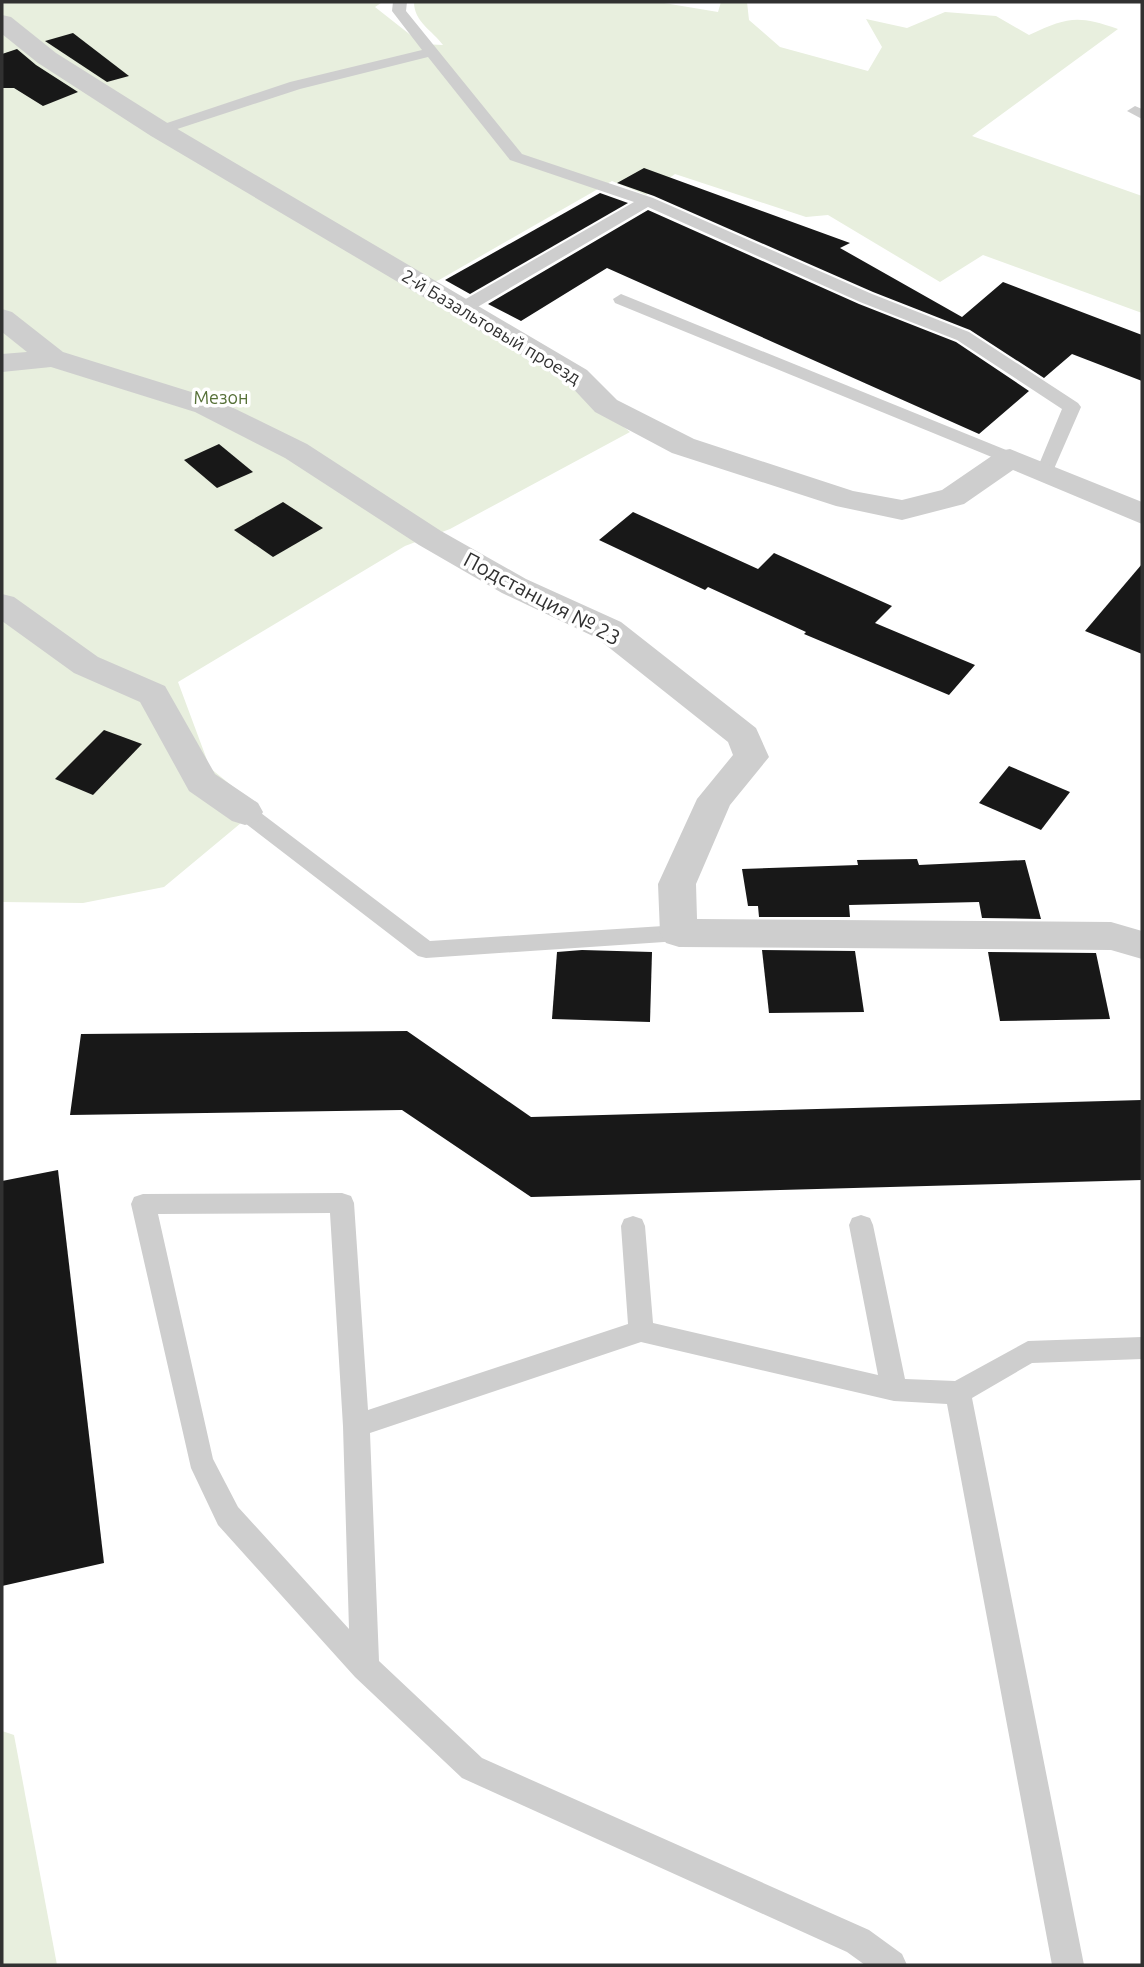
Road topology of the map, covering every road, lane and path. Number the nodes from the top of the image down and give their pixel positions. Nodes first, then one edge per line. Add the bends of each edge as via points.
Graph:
1 (400, 2) edge
2 (2, 22) edge
3 (433, 52) junction
4 (160, 130) junction
5 (647, 201) junction
6 (621, 299) dead end
7 (463, 308) junction
8 (2, 318) edge
9 (52, 358) junction
10 (2, 363) edge
11 (1010, 458) junction
12 (1044, 474) junction
13 (1142, 514) edge
14 (2, 605) edge
15 (245, 812) joint
16 (679, 933) junction
17 (1142, 945) edge
18 (634, 1226) dead end
19 (861, 1226) dead end
20 (641, 1331) junction
21 (1142, 1348) edge
22 (894, 1390) junction
23 (958, 1393) junction
24 (356, 1426) junction
25 (365, 1667) junction
26 (891, 1965) edge
27 (1068, 1965) edge

1 - 3 lane via 399,11
2 - 4 street, 2-й Базальтовый проезд via 47,58
3 - 4 lane via 378,62
3 - 5 lane via 516,157
4 - 7 street, 2-й Базальтовый проезд
5 - 7 lane
5 - 12 lane via 963,336 1072,407
6 - 11 lane
7 - 11 street, 2-й Базальтовый проезд via 577,376 606,406 683,446 847,499 902,510 940,501
8 - 9 street
9 - 10 street
9 - 16 street, Подстанция № 23 via 206,406 296,451 430,538 514,586 609,630 744,736 751,757 715,799 677,884
11 - 12 street
12 - 13 street
14 - 15 street via 86,665 153,694 202,782
15 - 16 lane via 426,950
16 - 17 street via 1111,936
18 - 20 lane
19 - 22 lane
20 - 22 lane
20 - 24 lane
21 - 23 lane via 1028,1352
22 - 23 lane
23 - 27 lane
24 - 25 lane
24 - 25 lane via 342,1203 142,1204 201,1460 228,1516
25 - 26 lane via 472,1768 858,1941

